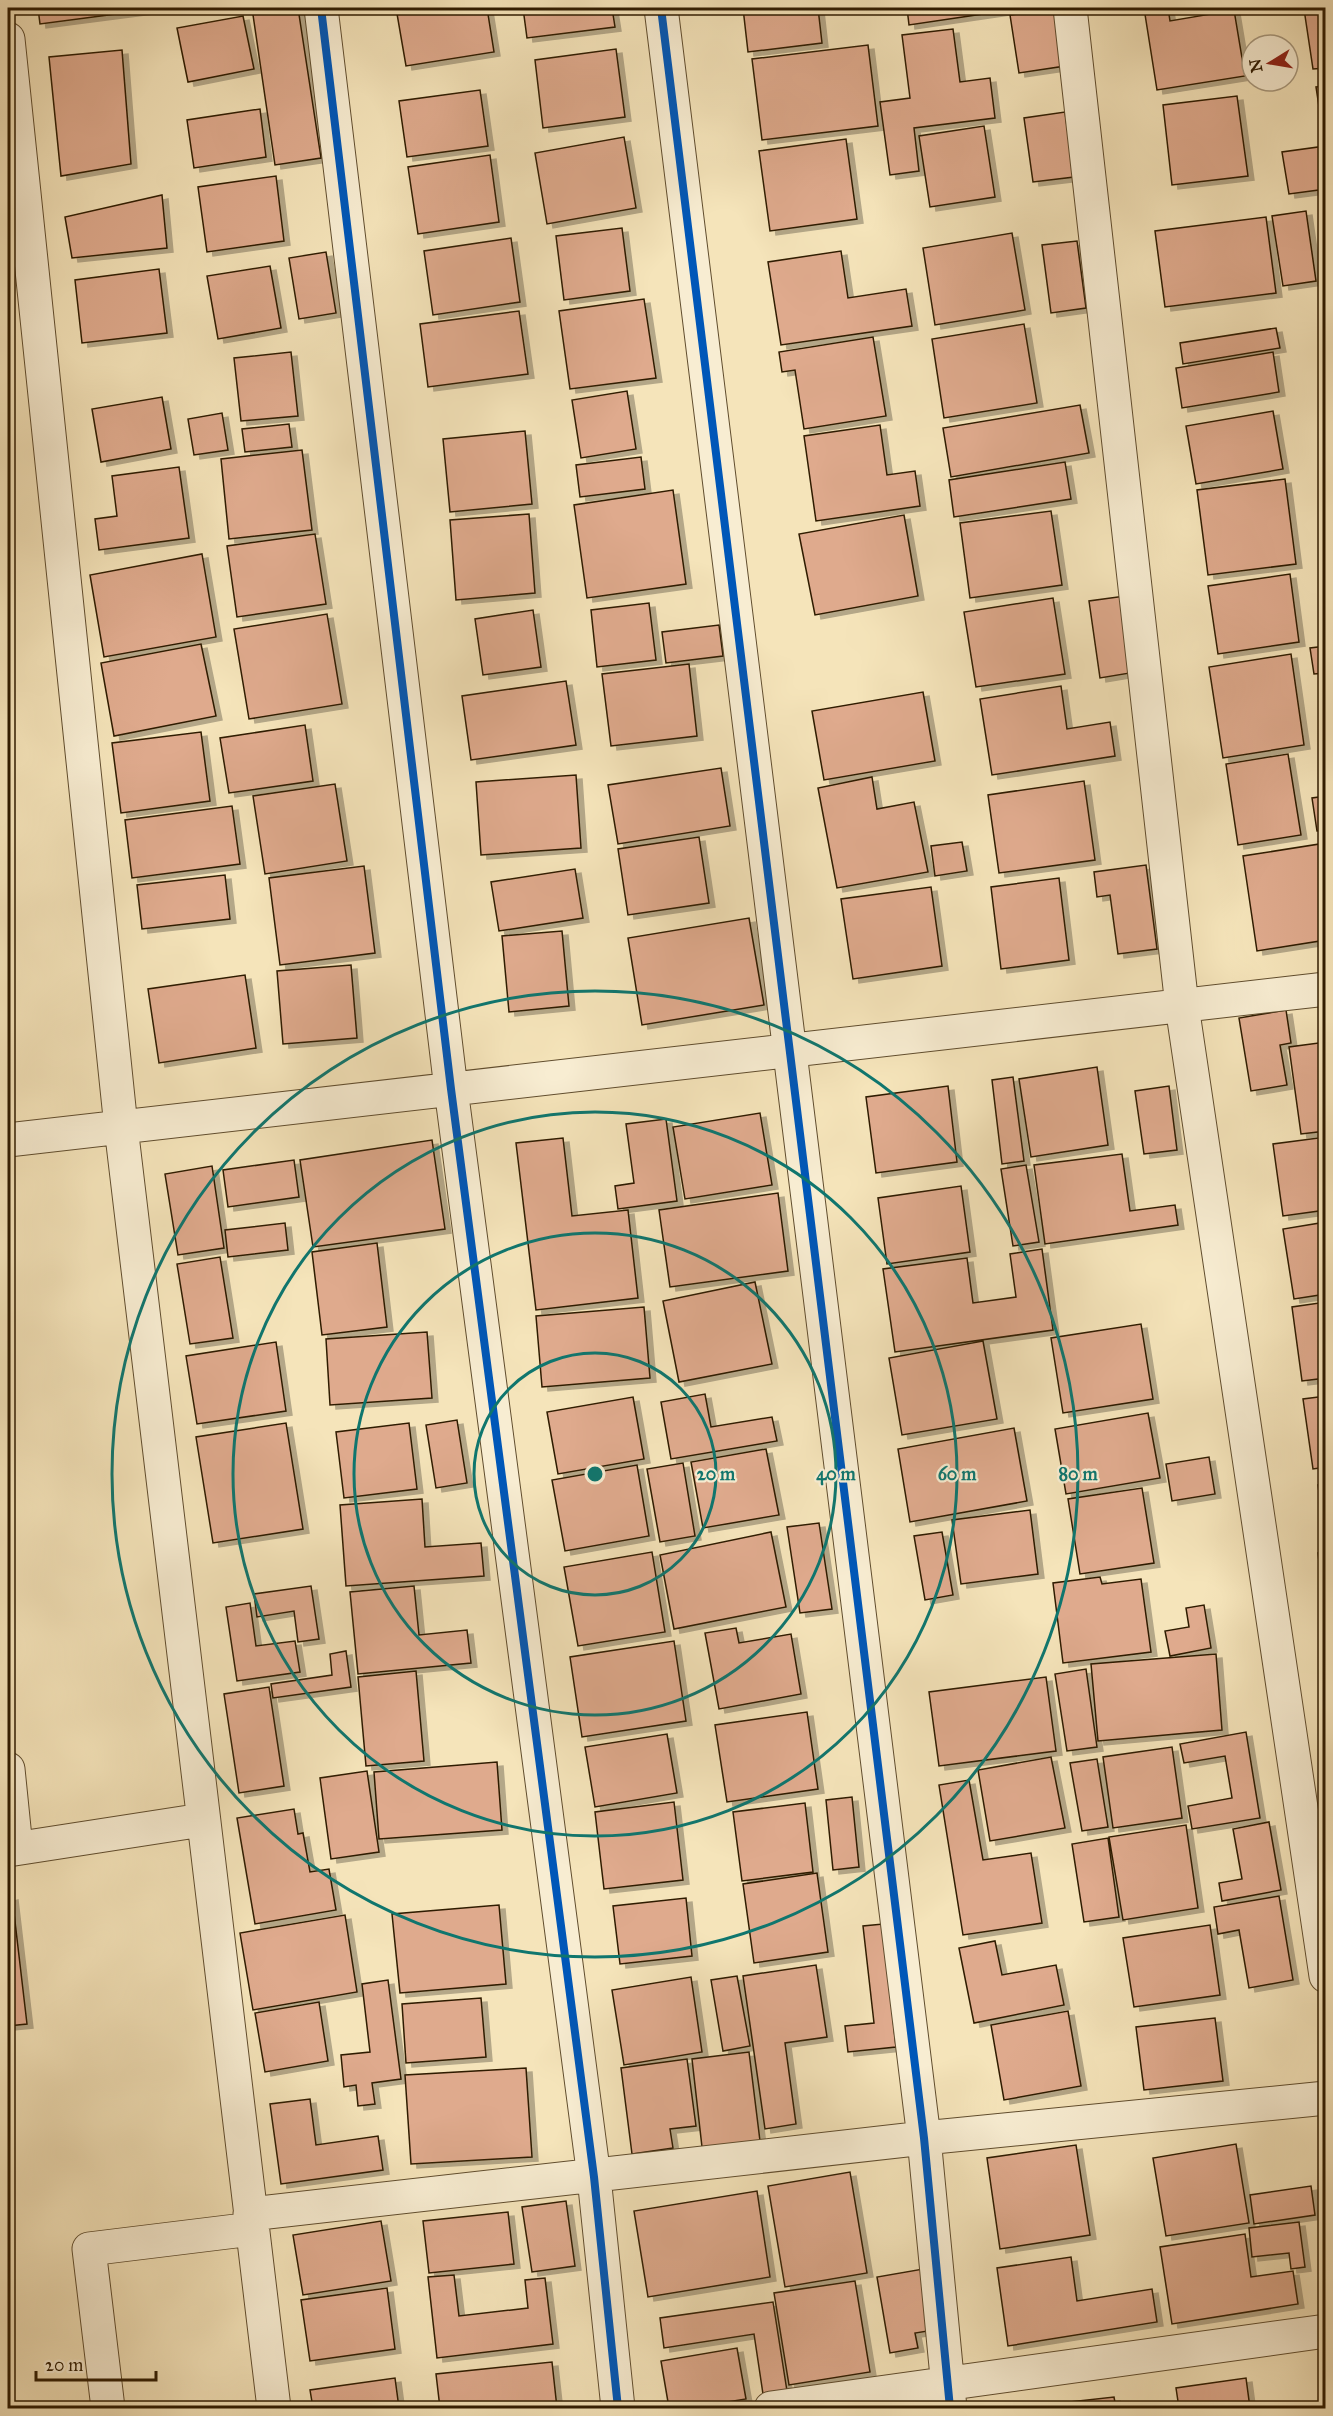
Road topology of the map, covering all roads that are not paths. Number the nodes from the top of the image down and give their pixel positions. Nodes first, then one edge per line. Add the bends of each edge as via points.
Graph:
1 (321, 8) edge
2 (661, 8) edge
3 (1070, 8) edge
4 (8, 39) edge
5 (1326, 989) edge
6 (1182, 1006) junction
7 (791, 1050) junction
8 (451, 1089) junction
9 (121, 1127) junction
10 (8, 1140) edge
11 (8, 1769) edge
12 (202, 1820) junction
13 (12, 1849) edge
14 (1326, 1976) edge
15 (1326, 2098) edge
16 (924, 2138) junction
17 (594, 2177) junction
18 (251, 2221) junction
19 (1326, 2331) edge
20 (948, 2396) edge
21 (108, 2409) edge
22 (274, 2409) edge
23 (618, 2409) edge
24 (771, 2409) edge

1 - 8 street
2 - 7 street
3 - 6 street
4 - 9 street
5 - 6 street
6 - 7 street
6 - 14 street
7 - 8 street
7 - 16 street
8 - 9 street
8 - 17 street
9 - 10 street
9 - 12 street
11 - 13 street
12 - 13 street
12 - 18 street
15 - 16 street
16 - 17 street
16 - 20 street
17 - 18 street
17 - 23 street
18 - 21 street via 89,2249
18 - 22 street
19 - 20 street
20 - 24 street

